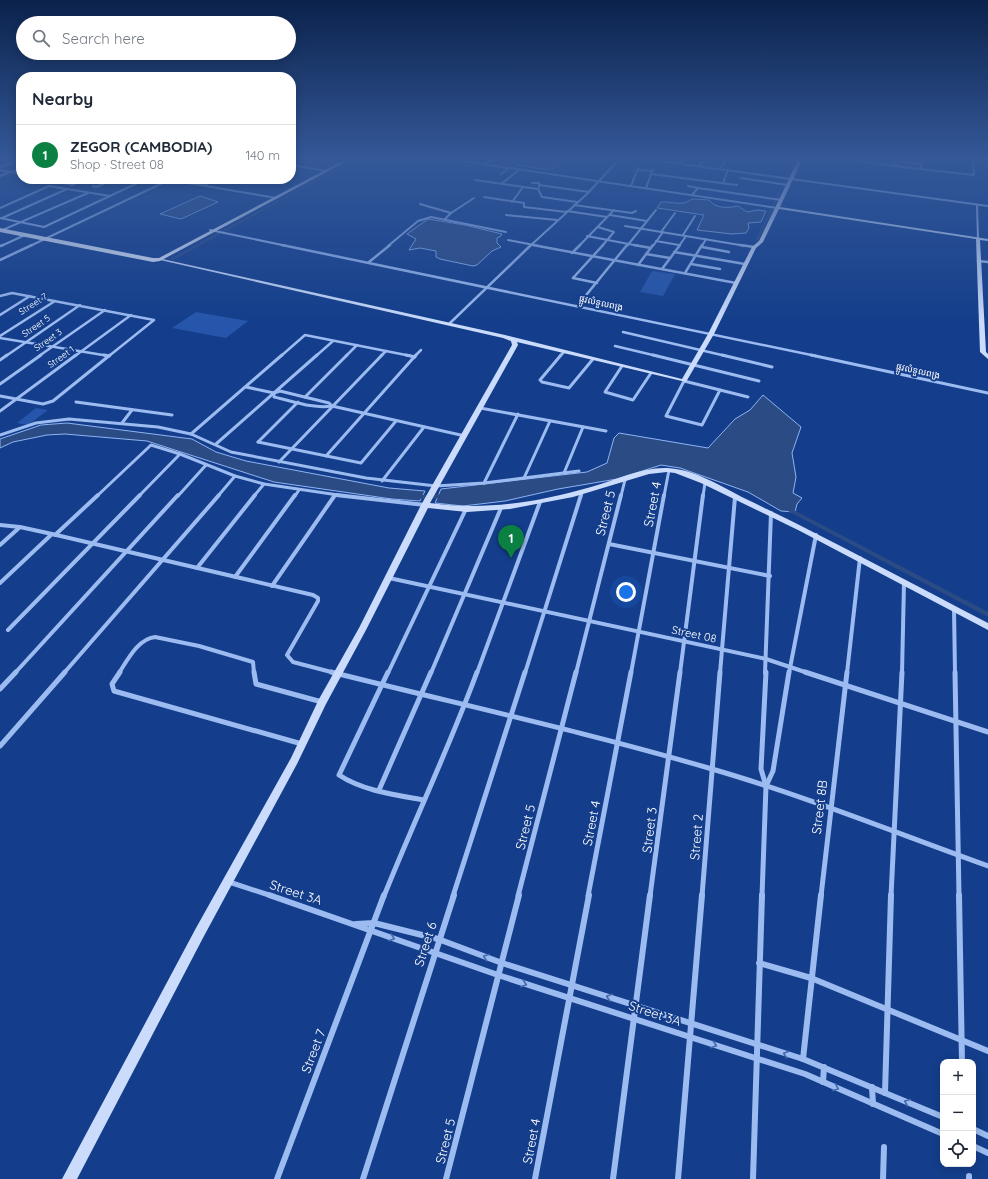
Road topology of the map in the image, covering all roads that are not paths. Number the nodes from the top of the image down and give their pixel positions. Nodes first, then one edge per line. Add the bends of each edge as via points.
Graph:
1 (12, 213) edge
2 (42, 213) edge
3 (74, 213) edge
4 (100, 213) edge
5 (247, 213) edge
6 (451, 213) edge
7 (564, 213) edge
8 (580, 213) edge
9 (654, 213) edge
10 (674, 213) edge
11 (774, 213) edge
12 (809, 213) edge
13 (977, 213) edge
14 (610, 214) joint
15 (506, 215) dead end
16 (695, 216) dead end
17 (607, 217) junction
18 (1, 218) edge
19 (444, 219) junction
20 (557, 220) junction
21 (647, 221) junction
22 (22, 222) junction
23 (624, 226) dead end
24 (598, 227) junction
25 (641, 228) junction
26 (2, 230) edge
27 (215, 231) junction
28 (506, 232) dead end
29 (662, 232) junction
30 (25, 235) junction
31 (587, 236) junction
32 (684, 236) junction
33 (48, 238) junction
34 (706, 239) junction
35 (978, 239) junction
36 (508, 240) dead end
37 (607, 240) junction
38 (988, 240) edge
39 (656, 241) junction
40 (629, 244) junction
41 (531, 245) junction
42 (679, 245) junction
43 (0, 246) edge
44 (180, 246) junction
45 (702, 247) junction
46 (754, 247) junction
47 (651, 248) junction
48 (674, 252) junction
49 (729, 252) dead end
50 (138, 253) junction
51 (572, 253) junction
52 (646, 254) junction
53 (592, 256) junction
54 (696, 256) junction
55 (670, 258) junction
56 (160, 259) junction
57 (615, 260) junction
58 (0, 261) edge
59 (978, 261) junction
60 (369, 262) junction
61 (988, 262) edge
62 (691, 264) junction
63 (745, 264) junction
64 (638, 265) junction
65 (662, 269) junction
66 (720, 269) dead end
67 (685, 273) junction
68 (597, 283) junction
69 (736, 283) junction
70 (487, 287) junction
71 (0, 296) edge
72 (30, 296) junction
73 (55, 301) junction
74 (80, 305) junction
75 (578, 305) junction
76 (105, 310) junction
77 (0, 315) edge
78 (131, 315) junction
79 (449, 324) junction
80 (623, 332) dead end
81 (711, 334) junction
82 (0, 337) edge
83 (514, 340) junction
84 (333, 341) junction
85 (26, 342) junction
86 (357, 346) junction
87 (615, 346) dead end
88 (52, 347) junction
89 (421, 350) dead end
90 (81, 351) junction
91 (386, 351) junction
92 (702, 351) junction
93 (564, 352) junction
94 (110, 356) junction
95 (414, 357) junction
96 (988, 357) edge
97 (593, 359) junction
98 (0, 360) edge
99 (693, 365) junction
100 (622, 366) junction
101 (772, 367) dead end
102 (651, 373) junction
103 (684, 381) junction
104 (759, 381) dead end
105 (0, 384) edge
106 (246, 387) junction
107 (720, 390) junction
108 (274, 393) junction
109 (988, 393) edge
110 (0, 396) edge
111 (305, 397) junction
112 (748, 397) dead end
113 (16, 400) junction
114 (76, 402) dead end
115 (298, 402) junction
116 (332, 406) junction
117 (480, 408) junction
118 (132, 410) junction
119 (0, 411) edge
120 (364, 413) junction
121 (518, 414) junction
122 (172, 415) dead end
123 (396, 421) junction
124 (550, 421) junction
125 (122, 423) junction
126 (424, 427) junction
127 (583, 427) junction
128 (606, 431) dead end
129 (192, 434) junction
130 (0, 435) edge
131 (465, 436) junction
132 (216, 444) junction
133 (292, 449) junction
134 (180, 454) junction
135 (326, 456) junction
136 (279, 462) junction
137 (206, 465) junction
138 (669, 470) junction
139 (579, 471) dead end
140 (564, 474) junction
141 (234, 476) junction
142 (524, 478) junction
143 (625, 480) junction
144 (382, 481) junction
145 (484, 483) junction
146 (705, 483) junction
147 (264, 484) junction
148 (435, 488) junction
149 (299, 490) junction
150 (582, 492) junction
151 (335, 495) junction
152 (735, 497) junction
153 (540, 502) junction
154 (427, 503) junction
155 (501, 508) junction
156 (466, 509) junction
157 (771, 513) junction
158 (0, 525) edge
159 (20, 527) junction
160 (53, 534) junction
161 (816, 535) junction
162 (92, 543) junction
163 (609, 544) junction
164 (0, 545) edge
165 (126, 551) junction
166 (654, 553) junction
167 (860, 558) junction
168 (162, 559) junction
169 (695, 561) junction
170 (197, 568) junction
171 (729, 568) junction
172 (770, 576) junction
173 (235, 577) junction
174 (389, 578) junction
175 (0, 583) edge
176 (904, 583) junction
177 (272, 586) junction
178 (429, 586) junction
179 (464, 594) junction
180 (503, 602) junction
181 (954, 609) junction
182 (543, 611) junction
183 (589, 621) junction
184 (988, 627) edge
185 (8, 630) dead end
186 (639, 631) junction
187 (684, 641) junction
188 (722, 649) junction
189 (766, 659) junction
190 (790, 668) junction
191 (338, 673) junction
192 (383, 684) junction
193 (845, 686) junction
194 (0, 689) edge
195 (422, 694) junction
196 (322, 702) junction
197 (465, 704) junction
198 (901, 704) junction
199 (511, 716) junction
200 (956, 722) junction
201 (562, 729) junction
202 (988, 732) edge
203 (618, 743) junction
204 (302, 744) junction
205 (0, 746) edge
206 (669, 757) junction
207 (712, 769) junction
208 (766, 786) junction
209 (379, 790) junction
210 (424, 800) junction
211 (830, 808) junction
212 (893, 832) junction
213 (959, 856) junction
214 (988, 866) edge
215 (228, 882) junction
216 (374, 923) junction
217 (356, 924) junction
218 (370, 931) junction
219 (438, 939) junction
220 (434, 953) junction
221 (502, 963) junction
222 (759, 963) junction
223 (498, 975) junction
224 (811, 978) junction
225 (572, 985) junction
226 (569, 998) junction
227 (637, 1006) junction
228 (888, 1010) junction
229 (635, 1020) junction
230 (691, 1023) junction
231 (690, 1037) junction
232 (962, 1040) junction
233 (757, 1044) junction
234 (988, 1051) edge
235 (757, 1059) junction
236 (803, 1059) junction
237 (962, 1059) edge
238 (824, 1067) junction
239 (823, 1082) junction
240 (872, 1087) junction
241 (885, 1093) junction
242 (873, 1104) junction
243 (940, 1116) edge
244 (976, 1130) edge
245 (940, 1133) edge
246 (988, 1136) edge
247 (884, 1147) dead end
248 (976, 1147) edge
249 (988, 1153) edge
250 (69, 1179) edge
251 (277, 1179) edge
252 (362, 1179) edge
253 (446, 1179) edge
254 (535, 1179) edge
255 (613, 1179) edge
256 (678, 1179) edge
257 (753, 1179) edge
258 (883, 1179) edge

1 - 18 street
2 - 22 street
3 - 22 street via 44,227
4 - 33 street
5 - 27 main road
6 - 19 street
7 - 20 street
8 - 17 street
9 - 21 street
10 - 29 street
11 - 46 street via 761,242
12 - 35 street
13 - 35 street
14 - 17 street
14 - 21 street
15 - 20 street
16 - 32 street
17 - 24 street
18 - 22 street
19 - 28 street
19 - 60 street via 423,219
20 - 41 street
21 - 25 street
22 - 26 street
22 - 26 street
23 - 25 street
24 - 31 street
24 - 37 street via 614,231
25 - 29 street
25 - 40 street
26 - 30 main road
26 - 33 main road
27 - 44 main road
27 - 56 main road
27 - 60 street, ផ្លូវលំទួលពង្រ
29 - 32 street
29 - 39 street
30 - 33 main road
30 - 43 street
31 - 37 street
31 - 51 street
32 - 34 street
32 - 42 street
33 - 50 main road
33 - 56 main road via 153,260
33 - 58 street
34 - 45 street
34 - 46 street
35 - 38 street
35 - 59 street
36 - 41 street
37 - 40 street
37 - 53 street
39 - 42 street
39 - 47 street
40 - 47 street
40 - 57 street
41 - 51 street
41 - 70 street
42 - 48 street
44 - 50 main road via 159,253
44 - 56 main road
45 - 49 street
45 - 54 street
46 - 63 street
47 - 52 street
48 - 54 street
48 - 55 street
50 - 56 main road
51 - 53 street
52 - 55 street
52 - 64 street
53 - 57 street
53 - 68 street via 573,278
54 - 62 street
54 - 63 street
55 - 65 street
56 - 79 street
57 - 64 street
57 - 68 street
59 - 61 street
59 - 96 street via 983,352
60 - 70 street, ផ្លូវលំទួលពង្រ
62 - 66 street
62 - 67 street
63 - 69 street
64 - 65 street
65 - 67 street
67 - 69 street
68 - 75 street
69 - 81 street
70 - 75 street, ផ្លូវលំទួលពង្រ
70 - 79 street
71 - 72 street via 7,293
72 - 73 street
72 - 77 street
73 - 74 street
73 - 82 street, Street 7
74 - 76 street
74 - 85 street, Street 5
75 - 81 street, ផ្លូវលំទួលពង្រ
76 - 78 street
76 - 88 street, Street 3
78 - 90 street, Street 1
78 - 94 street via 154,320
79 - 83 street
80 - 92 street
81 - 92 street
81 - 109 street, ផ្លូវលំទួលពង្រ
82 - 85 street
83 - 93 street
83 - 117 street via 515,345
84 - 86 street
84 - 106 street via 305,335
84 - 108 street
85 - 88 street
85 - 98 street, Street 5
86 - 91 street
86 - 111 street
87 - 99 street
88 - 90 street
88 - 105 street, Street 3
89 - 95 street
90 - 94 street
90 - 113 street, Street 1
91 - 95 street
91 - 116 street
92 - 99 street
92 - 101 street
93 - 97 street
93 - 97 street via 540,380 542,382 569,388
94 - 113 street via 53,401 43,404
95 - 120 street
97 - 100 street
99 - 103 street
99 - 104 street
100 - 102 street
100 - 102 street via 605,392 634,399
102 - 103 street
103 - 107 street
103 - 107 street via 667,417 702,425
106 - 108 street
106 - 129 street
107 - 112 street
108 - 111 street
108 - 115 street via 274,397
108 - 132 street
110 - 113 street
111 - 116 street
113 - 119 street, Street 1
114 - 118 street
115 - 116 street via 324,408
115 - 133 street via 258,442
116 - 120 street
116 - 133 street
117 - 121 street
117 - 131 street
118 - 122 street
118 - 125 street
120 - 123 street
120 - 135 street
121 - 124 street
121 - 145 street
123 - 126 street
123 - 135 street via 361,463
124 - 127 street
124 - 142 street
125 - 129 street via 158,426
125 - 130 street via 76,419 50,420
126 - 131 street
126 - 144 street
127 - 128 street
127 - 140 street
129 - 132 street
131 - 148 street
132 - 136 street via 232,452
133 - 135 street
133 - 136 street
134 - 137 street
134 - 160 street via 148,446
134 - 162 street
136 - 144 street
137 - 141 street
137 - 165 street
138 - 143 street
138 - 146 street
138 - 166 street, Street 4
139 - 140 street
140 - 142 street
141 - 147 street
141 - 168 street
142 - 145 street
143 - 150 street
143 - 163 street, Street 5
144 - 148 street
145 - 148 street
146 - 152 street
146 - 169 street, Street 3
147 - 149 street
147 - 170 street
148 - 154 street
149 - 151 street
149 - 173 street
150 - 153 street
150 - 182 street, Street 6
151 - 154 street
151 - 177 street
152 - 157 street
152 - 171 street, Street 2
153 - 155 street
153 - 180 street, Street 7
154 - 156 street via 438,508
154 - 174 street
155 - 156 street
155 - 179 street
156 - 178 street
157 - 161 street
157 - 172 street
158 - 159 street
159 - 160 street
159 - 164 street
160 - 162 street
160 - 175 street
161 - 167 street
161 - 190 street
162 - 165 street
162 - 185 street
163 - 166 street
163 - 183 street, Street 5
165 - 168 street
165 - 194 street
166 - 169 street
166 - 186 street, Street 4
167 - 176 street
167 - 193 street, Street 8B
168 - 170 street
168 - 205 street
169 - 171 street
169 - 187 street, Street 3
170 - 173 street
171 - 172 street
171 - 188 street, Street 2
172 - 189 street
173 - 177 street
174 - 178 street, Street 08
174 - 191 street
176 - 181 street
176 - 198 street
177 - 191 street via 313,595 319,600 287,655 289,659
178 - 179 street, Street 08
178 - 192 street
179 - 180 street, Street 08
179 - 195 street
180 - 182 street, Street 08
180 - 197 street, Street 7
181 - 184 street
181 - 200 street
182 - 183 street, Street 08
182 - 199 street, Street 6
183 - 186 street, Street 08
183 - 201 street, Street 5
186 - 187 street, Street 08
186 - 203 street, Street 4
187 - 188 street, Street 08
187 - 206 street, Street 3
188 - 189 street, Street 08
188 - 207 street, Street 2
189 - 190 street, Street 08
189 - 208 street via 761,769
190 - 193 street, Street 08
190 - 208 street via 773,770
191 - 192 street
191 - 196 street
192 - 195 street
192 - 209 street via 339,776
193 - 198 street, Street 08
193 - 211 street, Street 8B
195 - 197 street
195 - 209 street
196 - 204 street
196 - 204 street via 256,684 253,662 156,637 146,639 138,646 112,684 114,691 131,697
197 - 199 street
197 - 210 street, Street 7
198 - 200 street, Street 08
198 - 212 street
199 - 201 street
199 - 219 street, Street 6
200 - 202 street, Street 08
200 - 213 street
201 - 203 street
201 - 221 street, Street 5
203 - 206 street
203 - 225 street, Street 4
204 - 215 street
206 - 207 street
206 - 227 street, Street 3
207 - 208 street
207 - 230 street, Street 2
208 - 211 street
208 - 222 street
209 - 210 street
210 - 216 street, Street 7
211 - 212 street
211 - 224 street, Street 8B
212 - 213 street
212 - 228 street
213 - 214 street
213 - 232 street
215 - 217 street, Street 3A
215 - 250 street
216 - 217 street, Street 3A
216 - 218 street, Street 7
216 - 219 street, Street 3A
217 - 218 street, Street 3A
218 -> 220 street, Street 3A
218 - 251 street, Street 7
219 - 220 street, Street 6
221 -> 219 street, Street 3A
220 - 223 street, Street 3A
220 - 252 street, Street 6
221 - 223 street, Street 5
221 - 225 street, Street 3A
222 - 224 street
222 - 233 street
223 -> 226 street, Street 3A
223 - 253 street, Street 5
224 - 228 street
224 - 236 street, Street 8B
225 - 226 street, Street 4
227 -> 225 street, Street 3A
226 - 229 street, Street 3A
226 - 254 street, Street 4
227 - 229 street, Street 3
227 - 230 street, Street 3A
228 - 232 street
228 - 241 street
229 - 231 street, Street 3A
229 - 255 street, Street 3
230 - 231 street, Street 2
230 - 233 street, Street 3A
231 -> 235 street, Street 3A
231 - 256 street, Street 2
232 - 234 street
232 - 237 street
233 - 235 street
236 -> 233 street, Street 3A
235 - 239 street, Street 3A
235 - 257 street
236 - 238 street, Street 3A
238 - 239 street
238 - 240 street, Street 3A
239 -> 242 street, Street 3A
240 - 241 street, Street 3A
240 - 242 street
243 -> 241 street, Street 3A
242 - 245 street, Street 3A
244 - 246 street
247 - 258 street
248 - 249 street

